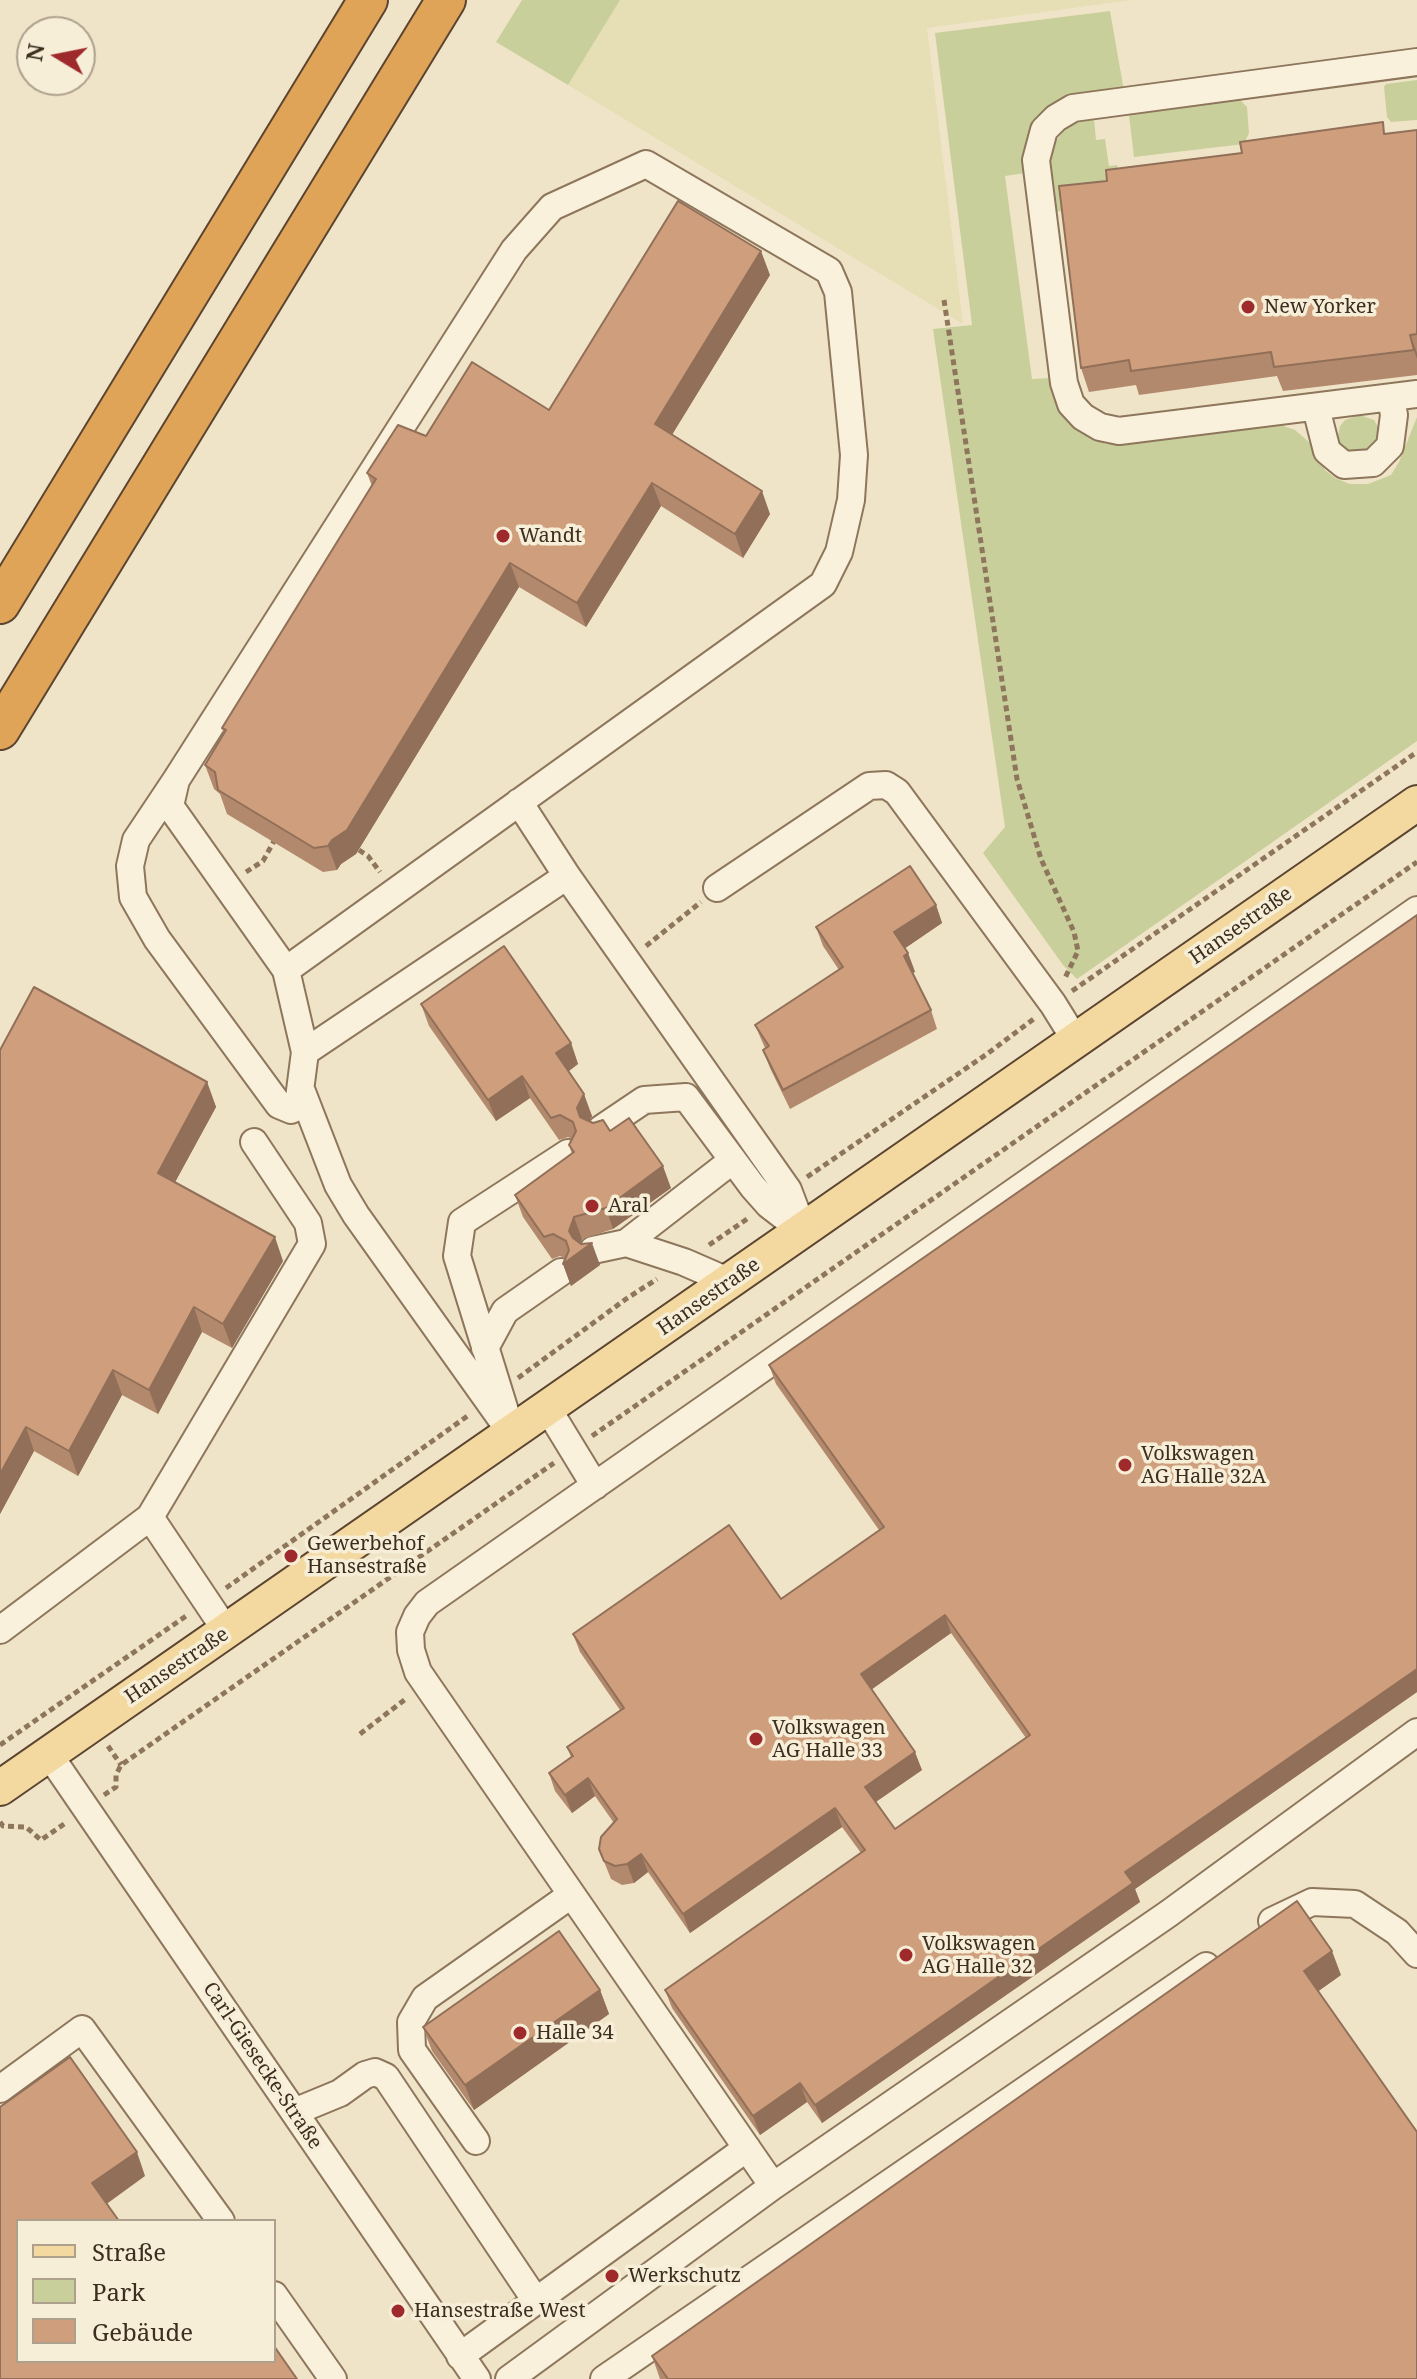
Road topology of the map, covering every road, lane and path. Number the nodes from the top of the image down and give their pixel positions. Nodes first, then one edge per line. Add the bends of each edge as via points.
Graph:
1 (368, 0) edge
2 (446, 0) edge
3 (1417, 62) edge
4 (944, 300) dead end
5 (1404, 396) edge
6 (1316, 408) junction
7 (0, 604) edge
8 (0, 730) edge
9 (176, 780) junction
10 (519, 802) junction
11 (1417, 803) edge
12 (274, 841) edge
13 (359, 850) dead end
14 (263, 861) dead end
15 (1417, 862) edge
16 (373, 863) dead end
17 (567, 876) junction
18 (717, 888) joint
19 (1417, 910) edge
20 (625, 958) junction
21 (286, 970) junction
22 (1053, 1004) junction
23 (1076, 1041) junction
24 (305, 1052) junction
25 (302, 1092) junction
26 (601, 1129) edge
27 (254, 1142) dead end
28 (568, 1153) edge
29 (733, 1160) junction
30 (804, 1232) junction
31 (626, 1243) junction
32 (593, 1250) edge
33 (561, 1272) edge
34 (730, 1282) junction
35 (485, 1348) junction
36 (548, 1409) junction
37 (512, 1434) junction
38 (573, 1450) junction
39 (595, 1486) junction
40 (150, 1517) junction
41 (0, 1630) edge
42 (227, 1632) junction
43 (425, 1684) junction
44 (1417, 1732) edge
45 (360, 1734) dead end
46 (48, 1753) junction
47 (0, 1788) edge
48 (86, 1809) junction
49 (0, 1822) edge
50 (571, 1895) junction
51 (1250, 1936) edge
52 (1224, 1954) edge
53 (1417, 1954) edge
54 (0, 2089) edge
55 (294, 2112) junction
56 (476, 2141) dead end
57 (747, 2148) junction
58 (773, 2186) junction
59 (220, 2219) edge
60 (276, 2298) edge
61 (536, 2301) junction
62 (460, 2356) junction
63 (606, 2378) edge
64 (333, 2379) edge
65 (477, 2379) edge
66 (509, 2379) edge

1 - 7 highway
2 - 8 highway
3 - 6 street via 1091,104 1056,118 1039,143 1038,187 1064,383 1071,404 1083,417 1119,431
4 - 22 path via 1017,779 1041,859 1078,951
5 - 6 street
5 - 6 street via 1394,415 1390,446 1373,463 1344,465 1327,451
9 - 10 street via 514,250 552,207 646,164 829,271 838,292 854,455 851,500 839,552 823,584
9 - 21 street via 170,806
9 - 25 street via 136,840 130,866 133,897 157,939 279,1105 291,1110
10 - 17 street
10 - 21 street
11 - 23 main road, Hansestraße
12 - 14 path
13 - 16 path
15 - 38 path
17 - 20 street
17 - 24 street
18 - 20 path via 654,942
18 - 22 street via 869,786 886,785 897,792
19 - 39 street
20 - 30 street via 788,1190
21 - 24 street
22 - 23 street
23 - 30 main road, Hansestraße
24 - 25 street
25 - 37 street via 338,1185 356,1215
26 - 29 street via 644,1100 686,1097
27 - 40 street via 308,1223 312,1244
28 - 35 street via 462,1222 457,1256
29 - 30 street via 769,1205
29 - 31 street
30 - 34 main road, Hansestraße
31 - 32 street
31 - 34 street
33 - 35 street via 505,1311
34 - 36 main road, Hansestraße
35 - 37 street
36 - 37 main road, Hansestraße
36 - 38 street
37 - 42 main road, Hansestraße
38 - 39 street
38 - 48 path via 121,1765 116,1787
39 - 43 street via 427,1603 410,1632 411,1650
40 - 41 street
40 - 42 street
42 - 46 main road, Hansestraße
43 - 45 path
43 - 50 street
44 - 58 street via 1168,1914
46 - 47 main road, Hansestraße
46 - 48 street, Carl-Giesecke-Straße
48 - 49 path via 41,1840 26,1827
48 - 55 street, Carl-Giesecke-Straße
50 - 56 street via 425,1998 411,2022 412,2050
50 - 57 street
51 - 53 street via 1312,1902 1355,1904 1397,1932
52 - 63 street
54 - 59 street via 82,2029
55 - 61 street via 340,2093 365,2075 386,2077
55 - 62 street, Carl-Giesecke-Straße
57 - 58 street
57 - 61 street
58 - 66 street
60 - 64 street
61 - 62 street
62 - 65 street, Carl-Giesecke-Straße

